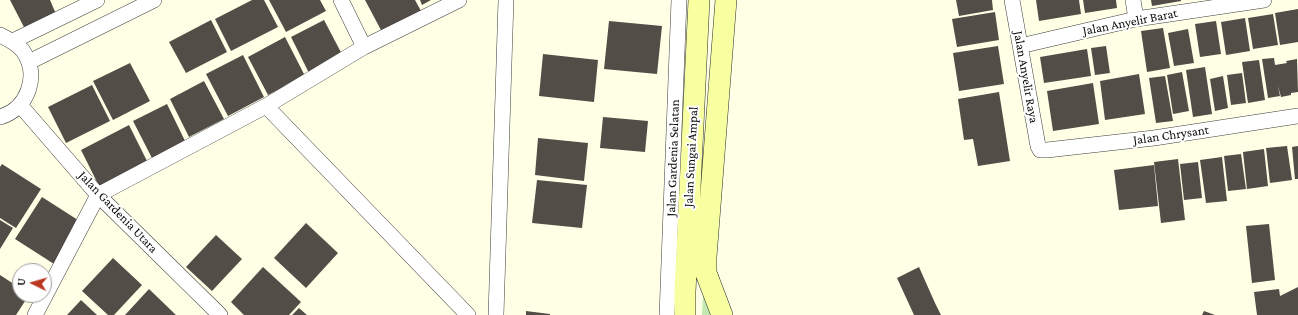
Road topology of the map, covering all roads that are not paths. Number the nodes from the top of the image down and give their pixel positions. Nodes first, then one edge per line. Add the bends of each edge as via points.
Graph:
1 (97, 0) edge
2 (154, 0) edge
3 (341, 0) edge
4 (459, 0) edge
5 (506, 0) edge
6 (679, 0) edge
7 (699, 0) edge
8 (726, 0) edge
9 (1012, 0) edge
10 (1134, 0) edge
11 (1264, 0) edge
12 (1136, 19) junction
13 (6, 38) edge
14 (1020, 46) junction
15 (364, 47) junction
16 (29, 62) junction
17 (20, 104) junction
18 (266, 106) junction
19 (1298, 116) edge
20 (0, 117) edge
21 (1044, 151) joint
22 (98, 195) junction
23 (35, 315) edge
24 (220, 315) edge
25 (468, 315) edge
26 (496, 315) edge
27 (667, 315) edge
28 (685, 315) edge
29 (722, 315) edge

1 - 13 street
2 - 16 street
3 - 15 street
4 - 15 street
5 - 26 street
6 - 27 street, Jalan Gardenia Selatan
7 - 28 main road, Jalan Sungai Ampal
8 - 29 main road, Jalan Sungai Ampal via 706,257 706,273
9 - 14 street, Jalan Anyelir Raya
10 - 12 street
11 - 12 street, Jalan Anyelir Barat
12 - 14 street, Jalan Anyelir Barat
13 - 16 street via 23,50
14 - 21 street, Jalan Anyelir Raya via 1038,146
15 - 18 street
16 - 17 street via 31,77 28,92
17 - 20 street
17 - 22 street, Jalan Gardenia Utara
18 - 22 street
18 - 25 street
19 - 21 street, Jalan Chrysant via 1154,138
22 - 23 street
22 - 24 street, Jalan Gardenia Utara

